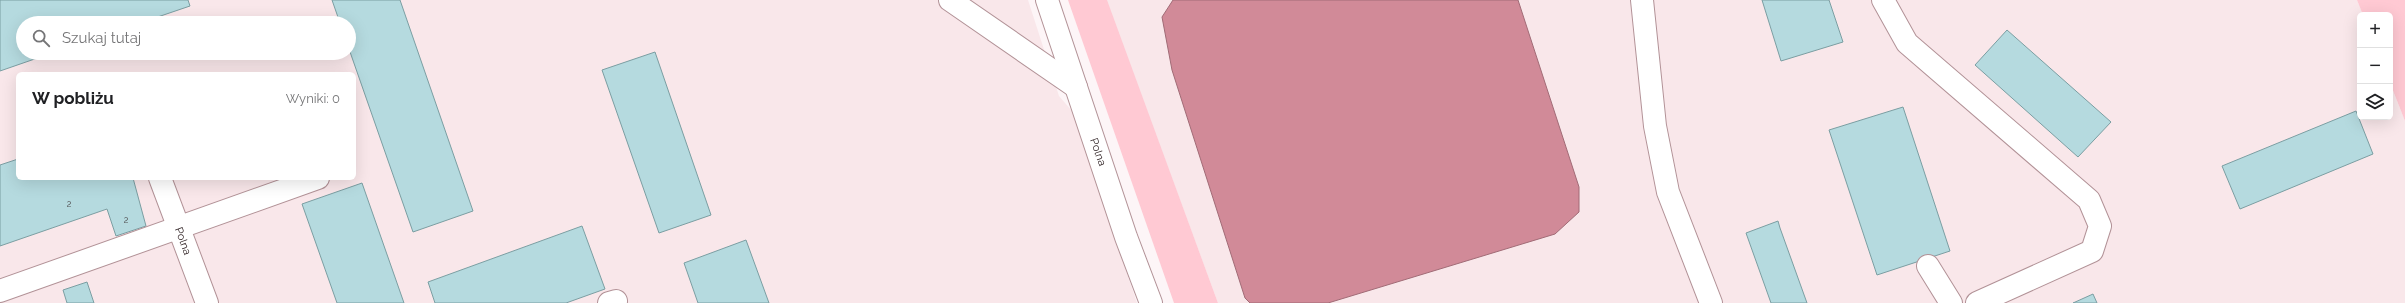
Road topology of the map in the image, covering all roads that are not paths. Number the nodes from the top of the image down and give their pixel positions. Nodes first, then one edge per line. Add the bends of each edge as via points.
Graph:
1 (950, 0) edge
2 (1047, 0) edge
3 (1642, 0) edge
4 (1883, 0) edge
5 (1076, 87) junction
6 (161, 180) edge
7 (312, 180) edge
8 (179, 228) junction
9 (1928, 266) dead end
10 (0, 291) edge
11 (207, 303) edge
12 (1151, 303) edge
13 (1711, 303) edge
14 (1951, 303) edge
15 (1977, 303) edge

1 - 5 street
2 - 5 street, Polna
3 - 13 street via 1655,126 1668,192
4 - 15 street via 1907,43 2089,200 2100,226 2092,251
5 - 12 street, Polna
6 - 8 street, Polna
7 - 8 street
8 - 10 street
8 - 11 street, Polna
9 - 14 street

